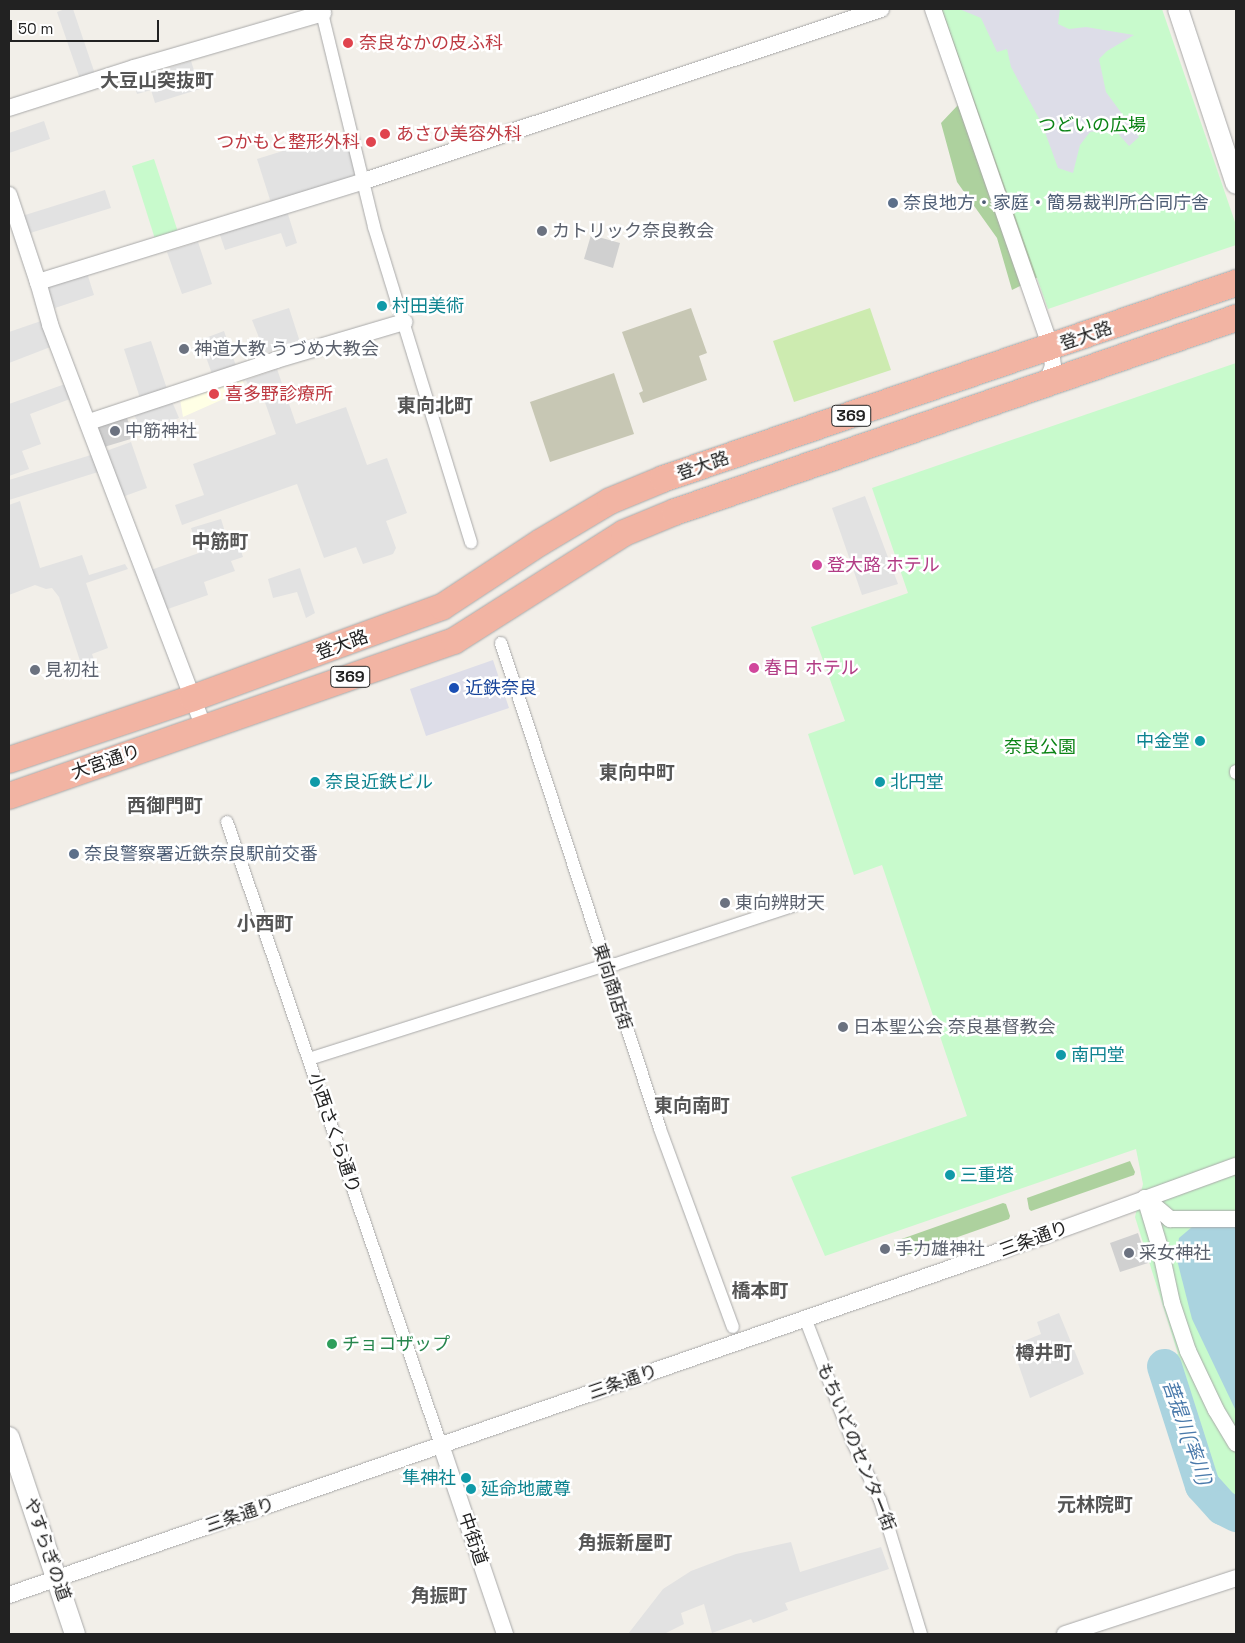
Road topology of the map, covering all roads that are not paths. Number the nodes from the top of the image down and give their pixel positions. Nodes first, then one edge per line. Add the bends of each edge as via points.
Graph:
1 (880, 9) edge
2 (934, 9) edge
3 (1178, 9) edge
4 (322, 11) edge
5 (9, 108) edge
6 (364, 181) junction
7 (1236, 184) edge
8 (9, 196) edge
9 (38, 282) junction
10 (1236, 283) edge
11 (1236, 318) edge
12 (404, 322) junction
13 (1051, 348) junction
14 (1047, 382) junction
15 (89, 422) junction
16 (663, 479) junction
17 (676, 512) junction
18 (470, 542) dead end
19 (501, 643) dead end
20 (192, 698) junction
21 (204, 728) junction
22 (9, 760) edge
23 (9, 796) edge
24 (227, 822) dead end
25 (808, 901) dead end
26 (605, 965) junction
27 (309, 1059) junction
28 (1236, 1166) edge
29 (1145, 1198) junction
30 (1236, 1218) edge
31 (805, 1318) junction
32 (733, 1327) dead end
33 (9, 1437) edge
34 (1236, 1443) edge
35 (441, 1445) junction
36 (58, 1578) junction
37 (1236, 1578) edge
38 (9, 1595) edge
39 (75, 1634) edge
40 (505, 1634) edge
41 (921, 1634) edge
42 (1064, 1634) edge

1 - 6 street
2 - 13 street
3 - 7 street
4 - 5 street
4 - 6 street
6 - 9 street
6 - 12 street via 374,227
8 - 9 street
9 - 15 street via 50,324
10 - 13 highway, 登大路 / 369
11 - 14 highway, 登大路 / 369
12 - 15 street via 276,360
12 - 18 street
13 - 14 street via 1053,366
13 - 16 highway, 登大路 / 369
14 - 17 highway, 登大路 / 369
15 - 20 street
16 - 17 highway
16 - 20 highway, 登大路 / 369 via 610,501 442,607
17 - 21 highway, 登大路 / 369 via 624,533 454,640
19 - 26 street, 東向商店街
20 - 21 street
20 - 22 highway, 大宮通り / 369
21 - 23 highway, 大宮通り / 369
24 - 27 street, 小西さくら通り
25 - 26 street
26 - 27 street
26 - 32 street, 東向商店街 via 660,1129
27 - 35 street, 小西さくら通り
28 - 29 street, 三条通り
29 - 30 street via 1170,1219
29 - 31 street, 三条通り
29 - 34 street via 1188,1351
31 - 35 street, 三条通り
31 - 41 street, もちいどのセンター街 via 853,1444 880,1500
33 - 36 street, やすらぎの道
35 - 36 street, 三条通り
35 - 40 street, 中街道
36 - 38 street, 三条通り
36 - 39 street, やすらぎの道
37 - 42 street

